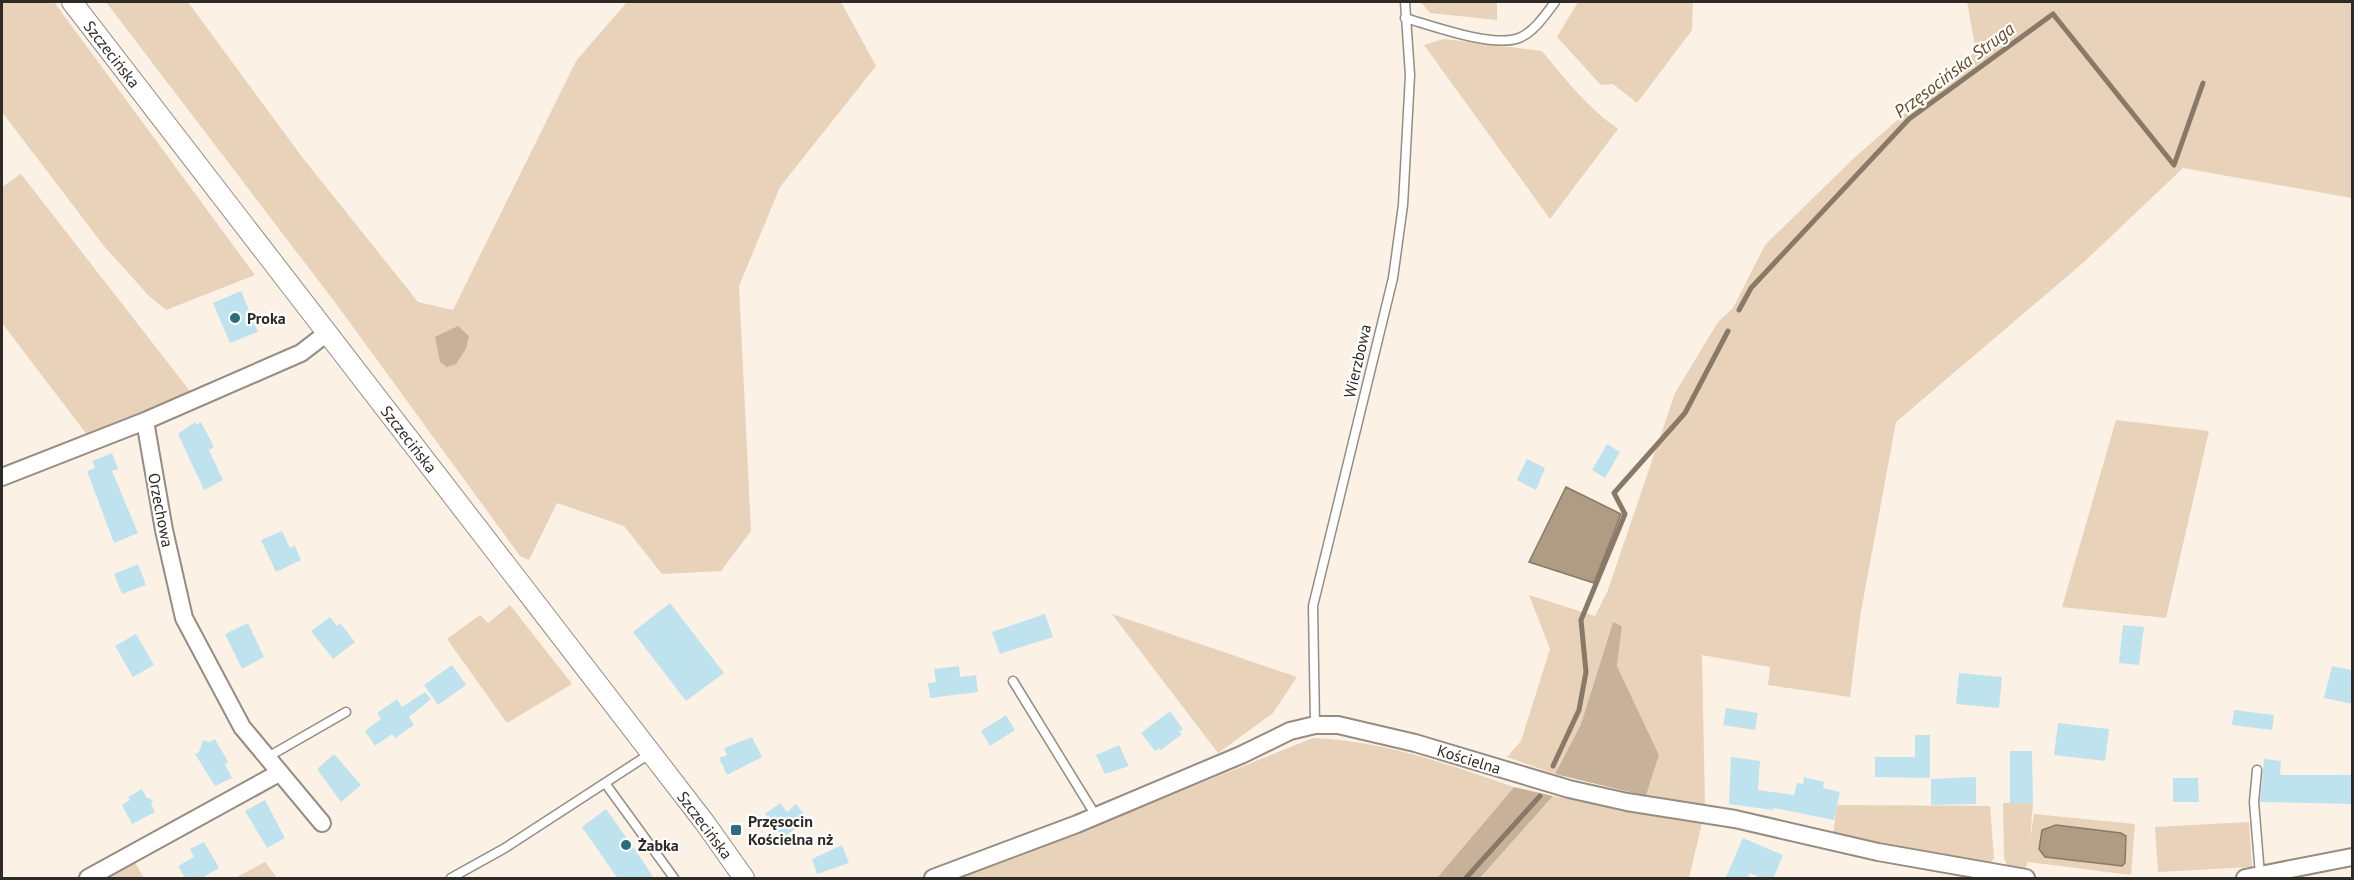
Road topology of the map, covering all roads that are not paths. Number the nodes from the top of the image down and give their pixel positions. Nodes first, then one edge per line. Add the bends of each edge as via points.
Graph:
1 (72, 2) edge
2 (1405, 2) edge
3 (1555, 2) edge
4 (1405, 18) junction
5 (327, 333) junction
6 (145, 421) junction
7 (2, 477) edge
8 (1013, 681) dead end
9 (346, 712) dead end
10 (1315, 725) junction
11 (651, 753) junction
12 (266, 758) junction
13 (2257, 770) dead end
14 (279, 773) junction
15 (605, 783) junction
16 (1096, 816) junction
17 (322, 823) dead end
18 (2352, 857) edge
19 (2255, 877) edge
20 (88, 879) edge
21 (451, 879) edge
22 (674, 879) edge
23 (744, 879) edge
24 (933, 879) edge
25 (2026, 879) edge

1 - 5 street, Szczecińska
2 - 4 lane, Wierzbowa
3 - 4 lane via 1520,37 1499,41
4 - 10 lane, Wierzbowa via 1410,75 1403,205 1393,278 1313,606
5 - 6 street via 301,353
5 - 11 street, Szczecińska
6 - 7 street
6 - 12 street, Orzechowa via 184,618 242,728
8 - 16 lane
9 - 12 lane
10 - 16 street, Kościelna via 1290,731
10 - 25 street, Kościelna via 1338,725 1415,743 1569,789 1627,802 1735,819 1878,852
11 - 15 lane
11 - 23 street, Szczecińska
12 - 14 street, Orzechowa
13 - 19 lane
14 - 17 street, Orzechowa
14 - 20 street
15 - 21 lane
15 - 22 lane
16 - 24 street, Kościelna
18 - 19 street

